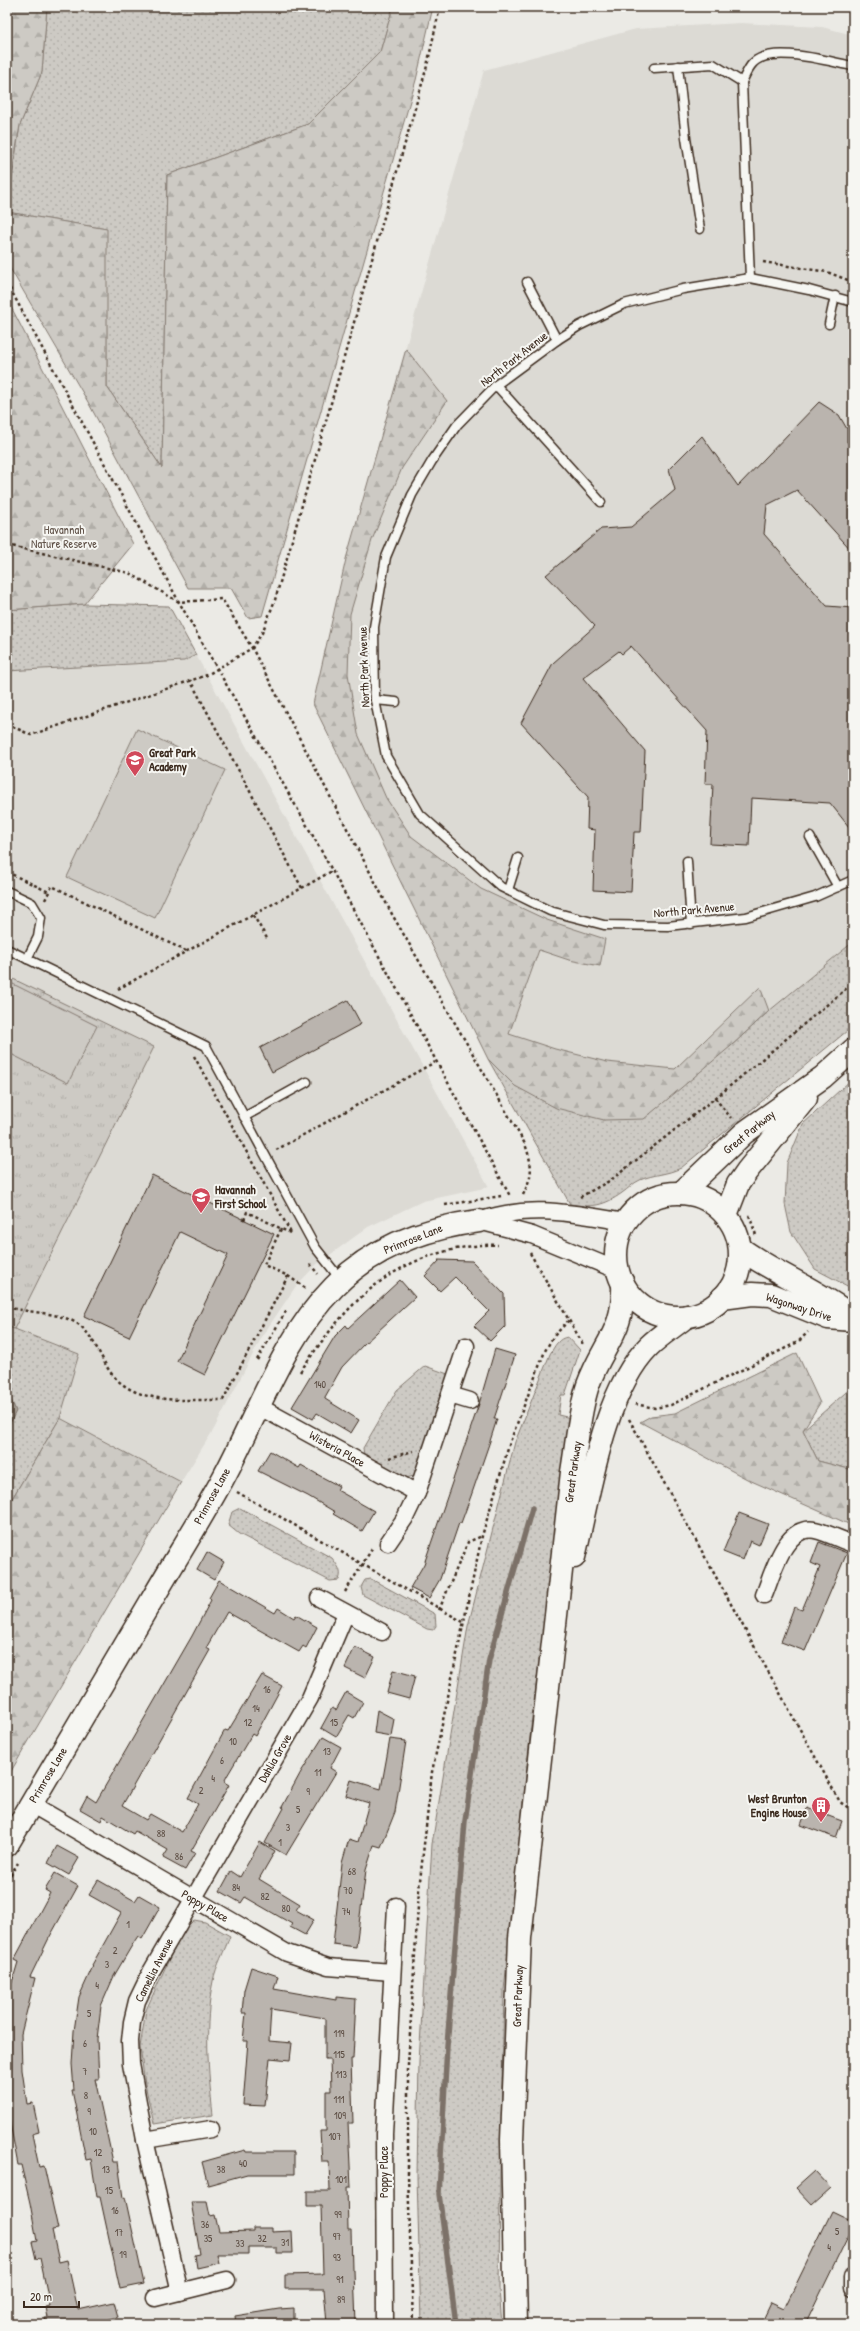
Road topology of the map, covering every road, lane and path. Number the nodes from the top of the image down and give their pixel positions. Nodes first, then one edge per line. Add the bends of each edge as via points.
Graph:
1 (440, 7) edge
2 (678, 66) junction
3 (853, 66) edge
4 (654, 68) dead end
5 (742, 82) junction
6 (700, 229) dead end
7 (750, 261) junction
8 (750, 278) junction
9 (527, 282) dead end
10 (853, 282) edge
11 (7, 283) edge
12 (835, 296) junction
13 (853, 302) edge
14 (829, 324) dead end
15 (557, 340) junction
16 (496, 385) junction
17 (601, 502) dead end
18 (7, 545) edge
19 (179, 602) junction
20 (252, 648) junction
21 (217, 668) junction
22 (190, 680) junction
23 (375, 700) junction
24 (396, 702) dead end
25 (7, 724) edge
26 (810, 837) dead end
27 (518, 858) dead end
28 (687, 861) dead end
29 (332, 871) junction
30 (7, 872) edge
31 (853, 880) edge
32 (838, 886) junction
33 (302, 888) junction
34 (508, 890) junction
35 (7, 891) edge
36 (49, 892) junction
37 (39, 913) junction
38 (253, 915) junction
39 (691, 924) junction
40 (268, 940) dead end
41 (7, 949) edge
42 (186, 952) junction
43 (27, 959) junction
44 (853, 983) edge
45 (109, 999) junction
46 (853, 1050) edge
47 (188, 1053) dead end
48 (435, 1062) junction
49 (823, 1077) junction
50 (308, 1082) dead end
51 (244, 1117) junction
52 (265, 1156) junction
53 (681, 1193) junction
54 (510, 1196) dead end
55 (530, 1198) dead end
56 (572, 1198) dead end
57 (748, 1208) dead end
58 (726, 1215) junction
59 (244, 1220) dead end
60 (479, 1221) junction
61 (626, 1222) junction
62 (281, 1228) junction
63 (290, 1233) junction
64 (294, 1239) dead end
65 (749, 1244) junction
66 (504, 1245) dead end
67 (528, 1249) dead end
68 (309, 1263) dead end
69 (288, 1276) junction
70 (621, 1277) junction
71 (332, 1290) junction
72 (722, 1298) junction
73 (7, 1307) edge
74 (687, 1316) junction
75 (853, 1317) edge
76 (569, 1320) junction
77 (853, 1320) edge
78 (811, 1329) dead end
79 (466, 1346) dead end
80 (585, 1349) dead end
81 (299, 1373) dead end
82 (450, 1395) junction
83 (470, 1401) dead end
84 (634, 1404) dead end
85 (258, 1406) junction
86 (629, 1418) dead end
87 (433, 1446) junction
88 (364, 1464) junction
89 (240, 1485) dead end
90 (417, 1493) junction
91 (482, 1536) junction
92 (388, 1543) joint
93 (853, 1544) edge
94 (363, 1563) junction
95 (764, 1595) dead end
96 (319, 1598) dead end
97 (342, 1610) junction
98 (439, 1610) junction
99 (463, 1622) junction
100 (382, 1632) dead end
101 (549, 1669) junction
102 (31, 1804) junction
103 (853, 1812) edge
104 (7, 1845) edge
105 (193, 1899) junction
106 (396, 1906) dead end
107 (392, 1972) junction
108 (211, 2129) dead end
109 (145, 2140) junction
110 (853, 2277) edge
111 (227, 2280) dead end
112 (853, 2288) edge
113 (180, 2292) junction
114 (155, 2298) dead end
115 (385, 2324) edge
116 (413, 2324) edge
117 (516, 2324) edge

1 - 20 path via 427,66 275,600 262,633
2 - 4 lane
2 - 5 lane via 713,64
2 - 6 lane
3 - 5 lane via 796,55 765,56 753,63
5 - 7 lane
7 - 8 lane
7 - 10 path via 786,264 827,272
8 - 12 lane, North Park Avenue
8 - 15 lane, North Park Avenue via 683,289 624,304
9 - 15 lane
11 - 19 path
12 - 13 lane, North Park Avenue
12 - 14 lane
15 - 16 lane, North Park Avenue
16 - 17 lane
16 - 23 lane, North Park Avenue via 457,425 432,461 412,495 386,557 374,627
18 - 19 path via 129,573
19 - 20 path via 222,599
19 - 21 path
20 - 21 path
20 - 55 path via 393,916 525,1144 532,1164 530,1179 522,1197
21 - 22 path
21 - 29 path
22 - 25 path via 31,735
22 - 33 path
23 - 24 lane
23 - 34 lane, North Park Avenue via 386,756 420,814 501,887
26 - 32 lane
27 - 34 lane
28 - 39 lane
29 - 33 path
29 - 48 path
30 - 36 path
31 - 32 lane, North Park Avenue
32 - 39 lane, North Park Avenue via 815,897 746,917
33 - 38 path
34 - 39 lane, North Park Avenue via 550,911 604,924
35 - 37 lane via 32,903
36 - 37 path
36 - 42 path via 52,886
37 - 43 lane via 41,926
38 - 40 path
38 - 42 path
41 - 43 lane
42 - 45 path via 112,992
43 - 45 lane
44 - 56 path via 724,1091 611,1180 594,1191
45 - 51 lane via 206,1046
46 - 49 street, Great Parkway
47 - 63 path via 195,1057
48 - 52 path
48 - 54 path
49 - 53 street, Great Parkway via 744,1133
49 - 58 street, Great Parkway via 746,1171 732,1195
50 - 51 lane
51 - 52 lane
52 - 71 lane via 315,1247
53 - 58 street, Great Parkway via 706,1199
53 - 61 street, Great Parkway via 655,1197 639,1208
57 - 65 path
58 - 65 street, Great Parkway
59 - 62 path via 248,1212
60 - 61 street, Primrose Lane via 522,1210 554,1211
60 - 70 street, Primrose Lane via 532,1235
60 - 71 street, Primrose Lane via 444,1226 390,1246
61 - 70 street, Great Parkway via 617,1246
62 - 63 path
62 - 69 path via 264,1265
63 - 64 path
65 - 72 street, Great Parkway via 736,1276
65 - 75 street, Wagonway Drive via 755,1259 833,1302
66 - 81 path, Primrose Lane via 465,1247 437,1254 396,1270 378,1281 340,1319
67 - 76 path
68 - 71 path
69 - 71 path
69 - 73 path via 223,1400 162,1400 135,1391 112,1375 85,1331 77,1324 54,1316
70 - 74 street, Great Parkway via 634,1298 650,1310 674,1316
70 - 101 street, Great Parkway via 624,1301 620,1322 595,1368 583,1405 572,1472
71 - 85 street, Primrose Lane via 287,1352
72 - 74 street, Great Parkway via 700,1313
72 - 77 street, Wagonway Drive via 752,1294 771,1296 828,1318
74 - 101 street, Great Parkway via 649,1346 631,1370 617,1398 593,1475
76 - 80 path
76 - 91 path via 553,1337 537,1370 510,1442
78 - 84 path via 798,1342 671,1405 655,1408
79 - 82 street
82 - 83 street
82 - 87 street
85 - 88 street, Wisteria Place
85 - 102 street, Primrose Lane via 221,1483
86 - 103 path via 840,1802
87 - 88 path
87 - 90 street
88 - 90 street, Wisteria Place
89 - 94 path, Primrose Lane via 236,1491
90 - 92 street via 405,1518
91 - 98 path via 468,1542
91 - 99 path
92 - 94 path via 380,1538
93 - 95 street via 815,1530 797,1533 787,1541
94 - 97 path
94 - 98 path
96 - 97 street
97 - 100 street
97 - 105 street, Dahlia Grove via 310,1698
98 - 99 path
99 - 116 path via 432,1772 419,1890 408,2064 408,2175
101 - 117 street, Great Parkway via 520,1946 512,2140
102 - 104 street, Primrose Lane
102 - 105 street, Poppy Place
105 - 107 street, Poppy Place via 287,1953 328,1967
105 - 109 street, Camellia Avenue via 152,1970 137,2001 132,2022 131,2064
106 - 107 street, Poppy Place
107 - 115 street, Poppy Place via 384,2134
108 - 109 street
109 - 113 street, Camellia Avenue
110 - 112 street
111 - 113 street
113 - 114 street

